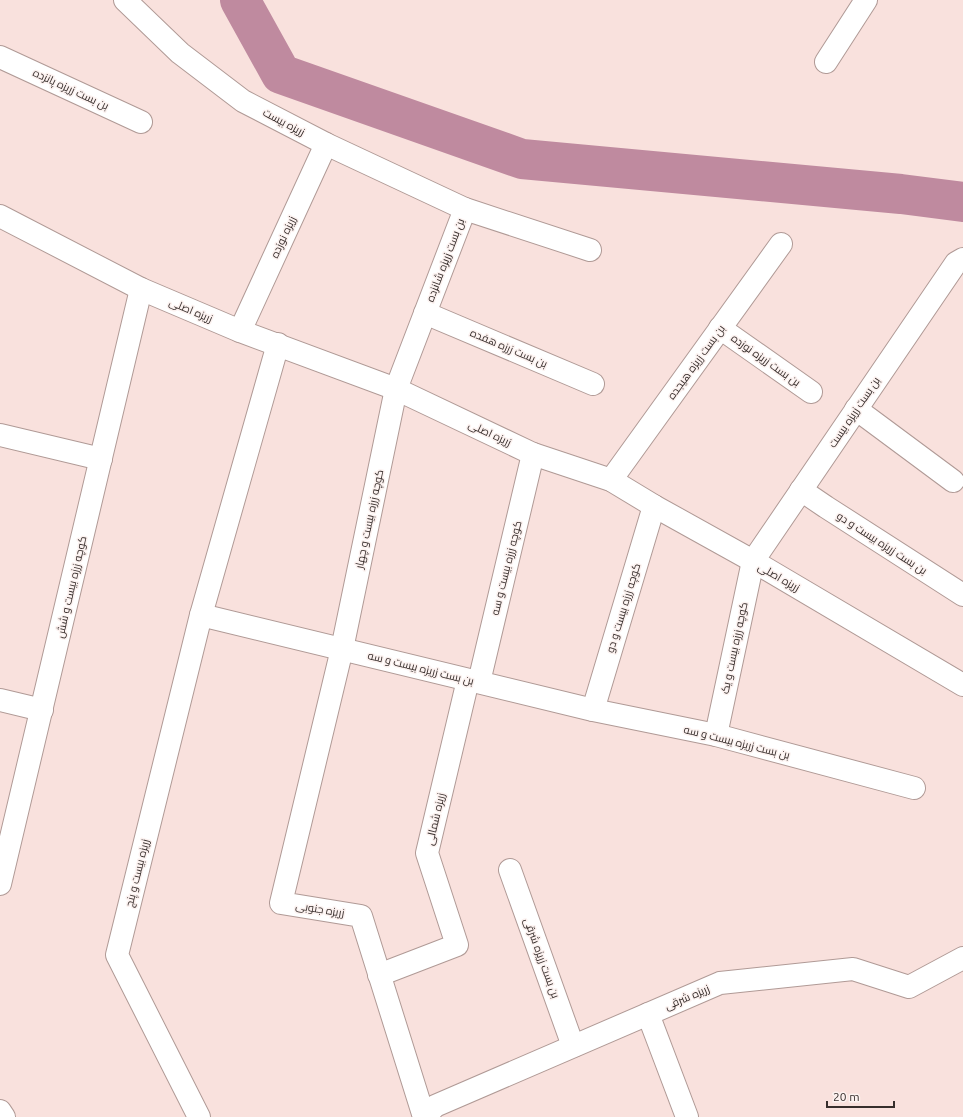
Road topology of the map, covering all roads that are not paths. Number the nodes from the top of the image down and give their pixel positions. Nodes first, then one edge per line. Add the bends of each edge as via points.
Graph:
1 (125, 0) edge
2 (866, 0) edge
3 (0, 57) edge
4 (826, 62) dead end
5 (141, 122) dead end
6 (326, 144) junction
7 (465, 209) junction
8 (0, 216) edge
9 (781, 244) dead end
10 (590, 250) dead end
11 (959, 261) edge
12 (141, 289) junction
13 (424, 313) junction
14 (720, 328) junction
15 (240, 330) junction
16 (278, 344) junction
17 (593, 384) dead end
18 (396, 389) junction
19 (811, 392) dead end
20 (856, 409) junction
21 (0, 434) edge
22 (533, 454) junction
23 (101, 459) junction
24 (611, 480) junction
25 (953, 481) dead end
26 (801, 490) junction
27 (654, 506) junction
28 (753, 561) junction
29 (963, 595) edge
30 (201, 615) junction
31 (342, 649) junction
32 (473, 681) junction
33 (963, 685) edge
34 (0, 700) edge
35 (42, 710) junction
36 (593, 710) junction
37 (716, 736) junction
38 (914, 788) dead end
39 (510, 870) dead end
40 (0, 884) edge
41 (963, 958) edge
42 (379, 974) junction
43 (648, 1014) junction
44 (573, 1046) junction
45 (0, 1110) edge
46 (4, 1117) edge
47 (199, 1117) edge
48 (424, 1117) edge
49 (687, 1117) edge

1 - 6 street, زریزه بیست via 180,53 244,101
2 - 4 street
3 - 5 street, بن بست زریزه پانزده
6 - 7 street, زریزه بیست
6 - 15 street, زریزه نوزده
7 - 10 street, بن بست زریزه شانزده
7 - 13 street, بن بست زریزه شانزده
8 - 12 street, زریزه اصلی
9 - 14 street, بن بست زریزه هیجده
11 - 20 street, بن بست زریزه بیست
12 - 15 street, زریزه اصلی
12 - 23 street, کوچه زرزه بیست و شش
13 - 17 street, بن بست زرزه هفده
13 - 18 street, بن بست زریزه شانزده
14 - 19 street, بن بست زریزه نوزده
14 - 24 street, بن بست زریزه هیجده
15 - 16 street, زریزه اصلی
16 - 18 street, زریزه اصلی
16 - 30 street
18 - 22 street, زریزه اصلی
18 - 31 street, کوچه زرزه بیست و چهار
20 - 25 street
20 - 26 street, بن بست زریزه بیست
21 - 23 street
22 - 24 street, زریزه اصلی
22 - 32 street, کوچه زرزه بیست و سه
23 - 35 street, کوچه زرزه بیست و شش
24 - 27 street, زریزه اصلی
26 - 28 street, بن بست زریزه بیست
26 - 29 street, بن بست زریزه بیست و دو
27 - 28 street, زریزه اصلی
27 - 36 street, کوچه زرزه بیست و دو
28 - 33 street, زریزه اصلی
28 - 37 street, کوچه زرزه بیست و یک
30 - 31 street, بن بست زریزه بیست و سه
30 - 47 street, زریزه بیست و پنج via 117,955
31 - 32 street, بن بست زریزه بیست و سه
31 - 42 street, زریزه جنوبی via 281,903 361,916
32 - 36 street, بن بست زریزه بیست و سه
32 - 42 street, زریزه شمالی via 427,853 457,944
34 - 35 street
35 - 40 street, کوچه زرزه بیست و شش
36 - 37 street, بن بست زریزه بیست و سه
37 - 38 street, بن بست زریزه بیست و سه
39 - 44 street, بن بست زریزه شرقی
41 - 43 street, زریزه شرقی via 909,988 853,969 720,983
42 - 48 street, زریزه جنوبی
43 - 44 street, زریزه شرقی
43 - 49 street
44 - 48 street, زریزه شرقی via 435,1106
45 - 46 street

